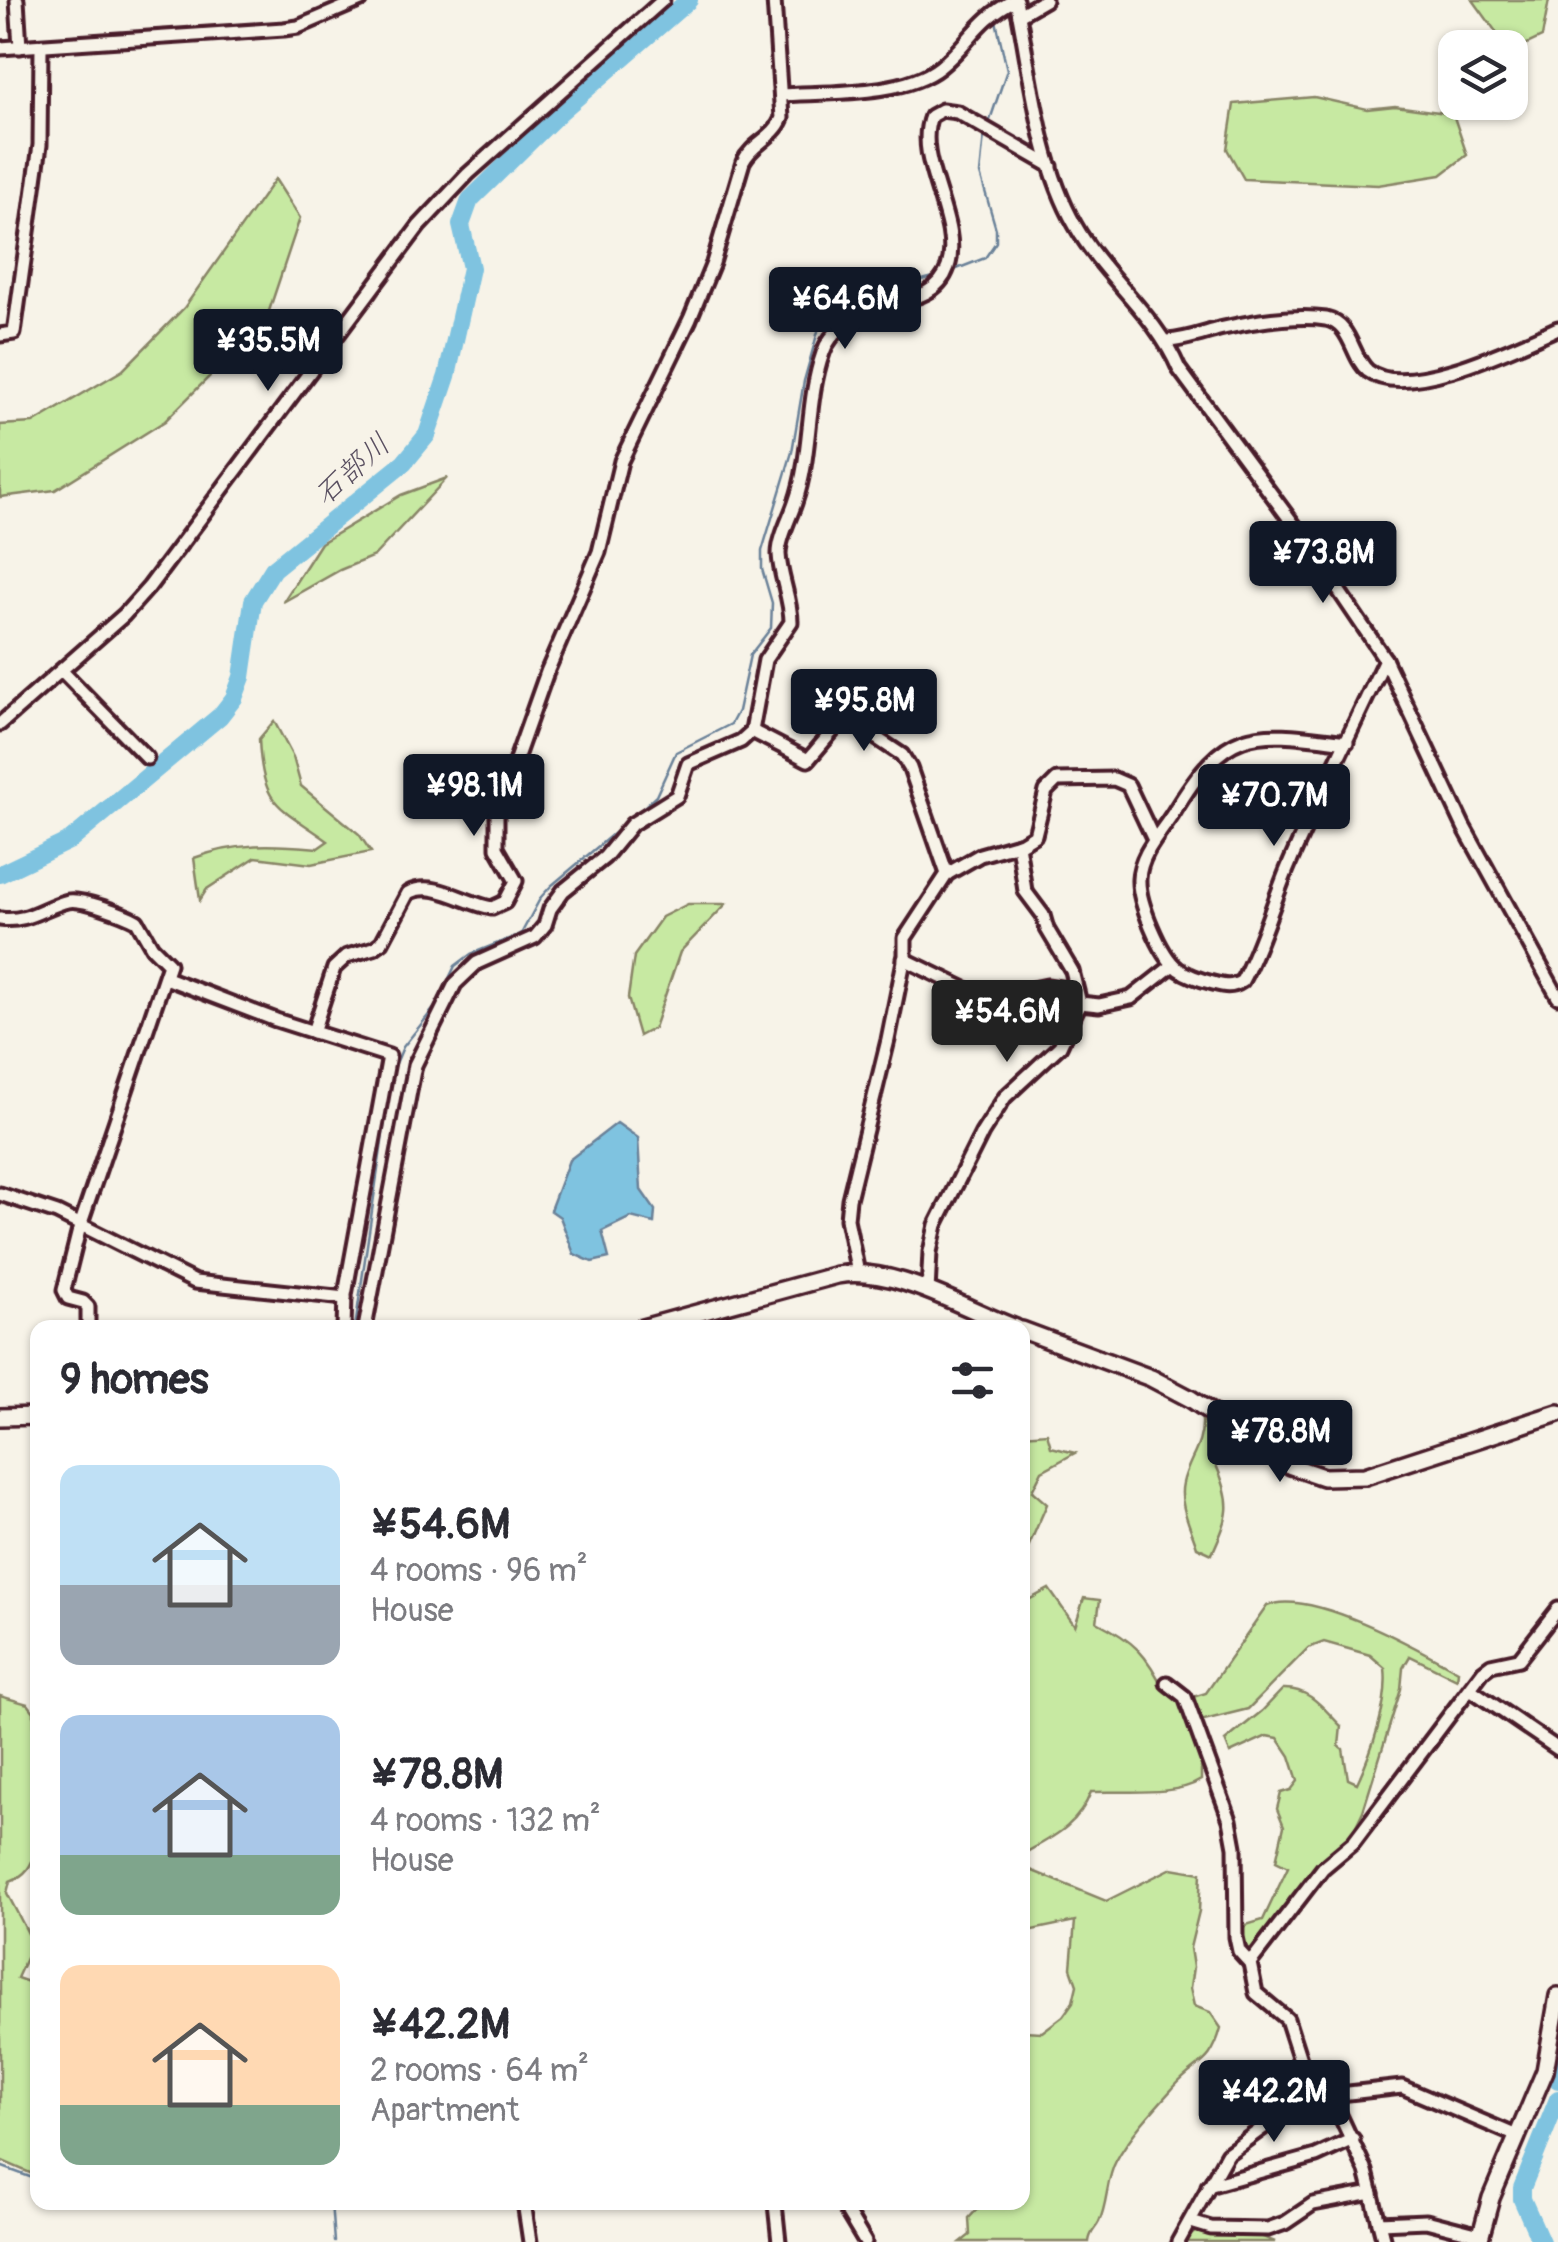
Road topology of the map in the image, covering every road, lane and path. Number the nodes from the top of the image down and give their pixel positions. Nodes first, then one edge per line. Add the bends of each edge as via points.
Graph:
1 (17, 0) edge
2 (361, 0) edge
3 (664, 0) edge
4 (774, 0) edge
5 (1016, 0) edge
6 (1045, 0) edge
7 (1019, 15) junction
8 (20, 47) junction
9 (41, 47) junction
10 (0, 48) edge
11 (782, 95) junction
12 (1050, 166) junction
13 (1558, 328) edge
14 (0, 335) edge
15 (1167, 341) junction
16 (1385, 659) junction
17 (62, 671) junction
18 (0, 724) edge
19 (752, 731) junction
20 (1347, 742) junction
21 (147, 758) dead end
22 (1154, 840) junction
23 (1018, 844) junction
24 (947, 874) junction
25 (0, 919) edge
26 (904, 959) junction
27 (1173, 965) junction
28 (166, 978) junction
29 (1558, 997) edge
30 (1080, 1002) junction
31 (313, 1032) junction
32 (0, 1194) edge
33 (80, 1226) junction
34 (858, 1272) junction
35 (928, 1292) junction
36 (345, 1298) junction
37 (88, 1320) edge
38 (344, 1320) edge
39 (366, 1320) edge
40 (671, 1320) edge
41 (997, 1320) edge
42 (1030, 1333) edge
43 (1558, 1414) edge
44 (30, 1416) edge
45 (0, 1418) edge
46 (1558, 1610) edge
47 (1167, 1683) dead end
48 (1470, 1689) junction
49 (1558, 1749) edge
50 (1250, 1963) junction
51 (1558, 1996) edge
52 (1331, 2096) junction
53 (1312, 2097) junction
54 (1517, 2136) junction
55 (1353, 2139) junction
56 (1208, 2186) junction
57 (1372, 2193) junction
58 (525, 2210) edge
59 (776, 2210) edge
60 (846, 2210) edge
61 (1191, 2222) junction
62 (1380, 2223) junction
63 (1480, 2239) edge
64 (530, 2242) edge
65 (779, 2242) edge
66 (865, 2242) edge
67 (1178, 2242) edge
68 (1384, 2242) edge

1 - 8 street
2 - 9 street via 298,27
3 - 17 street via 419,226 149,587
4 - 11 street
5 - 7 street
5 - 11 street via 990,14 940,67 916,79
6 - 7 street
7 - 12 street
8 - 9 street
8 - 10 street
9 - 14 street via 40,145 27,253 14,333
11 - 31 street via 779,126 746,155 690,319 621,462 599,552 497,813 497,848 514,873 514,887 492,908 434,889 408,892 382,942 334,968
12 - 15 street via 1076,227
12 - 19 street via 958,112 931,116 928,140 950,248 947,270 930,293 857,314 823,351 803,480 780,546 791,622 765,660
13 - 15 street via 1468,367 1405,378 1368,370 1341,327 1322,319 1258,322
15 - 16 street via 1179,369
16 - 20 street
16 - 29 street via 1464,828
17 - 18 street
17 - 21 street
19 - 24 street via 808,760 847,724 895,750 910,768
19 - 39 street via 688,764 677,796 632,824 606,857 563,890 535,937 477,963 455,984 415,1066
20 - 22 street via 1276,734 1241,741 1195,776
20 - 27 street via 1242,981 1226,986
22 - 23 street via 1128,785 1064,779 1048,786 1038,829
22 - 27 street via 1140,871 1140,899
23 - 24 street
23 - 30 street via 1025,890 1072,971
24 - 26 street via 905,938
25 - 28 street via 22,920 74,900 129,917 168,961
26 - 30 street via 986,999 1048,986 1068,989
26 - 34 street via 848,1200
27 - 30 street via 1131,998
28 - 31 street
28 - 33 street
30 - 35 street via 1060,1046 1006,1097 982,1133 936,1226
31 - 36 street via 390,1059
32 - 33 street
33 - 36 street via 196,1282
33 - 37 street via 64,1290 88,1307
34 - 35 street
34 - 40 street
35 - 41 street
36 - 38 street
42 - 43 street via 1151,1378 1274,1456 1323,1477 1365,1476
44 - 45 street
46 - 48 street via 1519,1660 1488,1666
47 - 50 street via 1185,1697 1230,1820 1236,1937
48 - 49 street
48 - 50 street via 1354,1842 1322,1868
50 - 53 street via 1256,1994 1289,2024
51 - 54 street via 1545,2071
52 - 53 street
52 - 54 street via 1410,2089
52 - 55 street
53 - 56 street via 1230,2151
54 - 63 street
55 - 56 street
55 - 57 street
56 - 61 street
57 - 61 street via 1318,2202 1268,2229
57 - 62 street
58 - 64 street
59 - 65 street
60 - 66 street
61 - 67 street
62 - 63 street via 1426,2220
62 - 68 street

